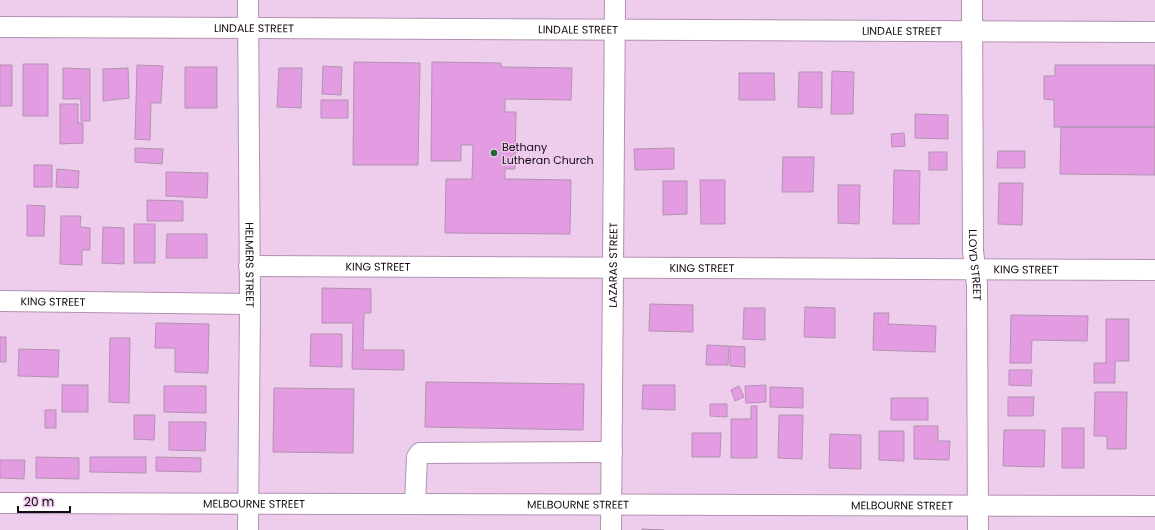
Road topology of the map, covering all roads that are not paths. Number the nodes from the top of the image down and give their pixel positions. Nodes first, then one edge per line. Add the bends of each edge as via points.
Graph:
1 (248, 0) edge
2 (615, 0) edge
3 (972, 0) edge
4 (0, 27) edge
5 (247, 28) junction
6 (615, 29) junction
7 (972, 31) junction
8 (1155, 32) edge
9 (249, 266) junction
10 (614, 267) junction
11 (974, 268) junction
12 (1155, 270) edge
13 (0, 301) edge
14 (250, 304) junction
15 (612, 452) junction
16 (0, 503) edge
17 (248, 503) junction
18 (415, 504) junction
19 (978, 505) junction
20 (611, 506) junction
21 (1155, 506) edge
22 (248, 530) edge
23 (611, 530) edge
24 (978, 530) edge

1 - 5 street, HELMERS STREET
2 - 6 street, LAZARAS STREET
3 - 7 street, LLOYD STREET
4 - 5 street, LINDALE STREET
5 - 6 street, LINDALE STREET
5 - 9 street, HELMERS STREET
6 - 7 street, LINDALE STREET
6 - 10 street, LAZARAS STREET
7 - 8 street, LINDALE STREET
7 - 11 street, LLOYD STREET
9 - 10 street, KING STREET
9 - 14 street, HELMERS STREET
10 - 11 street, KING STREET
10 - 15 street, LAZARAS STREET
11 - 12 street, KING STREET
11 - 19 street, LLOYD STREET via 977,285
13 - 14 street, KING STREET
14 - 17 street, HELMERS STREET
15 - 18 street via 420,453 417,457
15 - 20 street, LAZARAS STREET
16 - 17 street, MELBOURNE STREET
17 - 18 street, MELBOURNE STREET
17 - 22 street, HELMERS STREET
18 - 20 street, MELBOURNE STREET
19 - 20 street, MELBOURNE STREET
19 - 21 street, MELBOURNE STREET
19 - 24 street, LLOYD STREET
20 - 23 street, LAZARAS STREET

